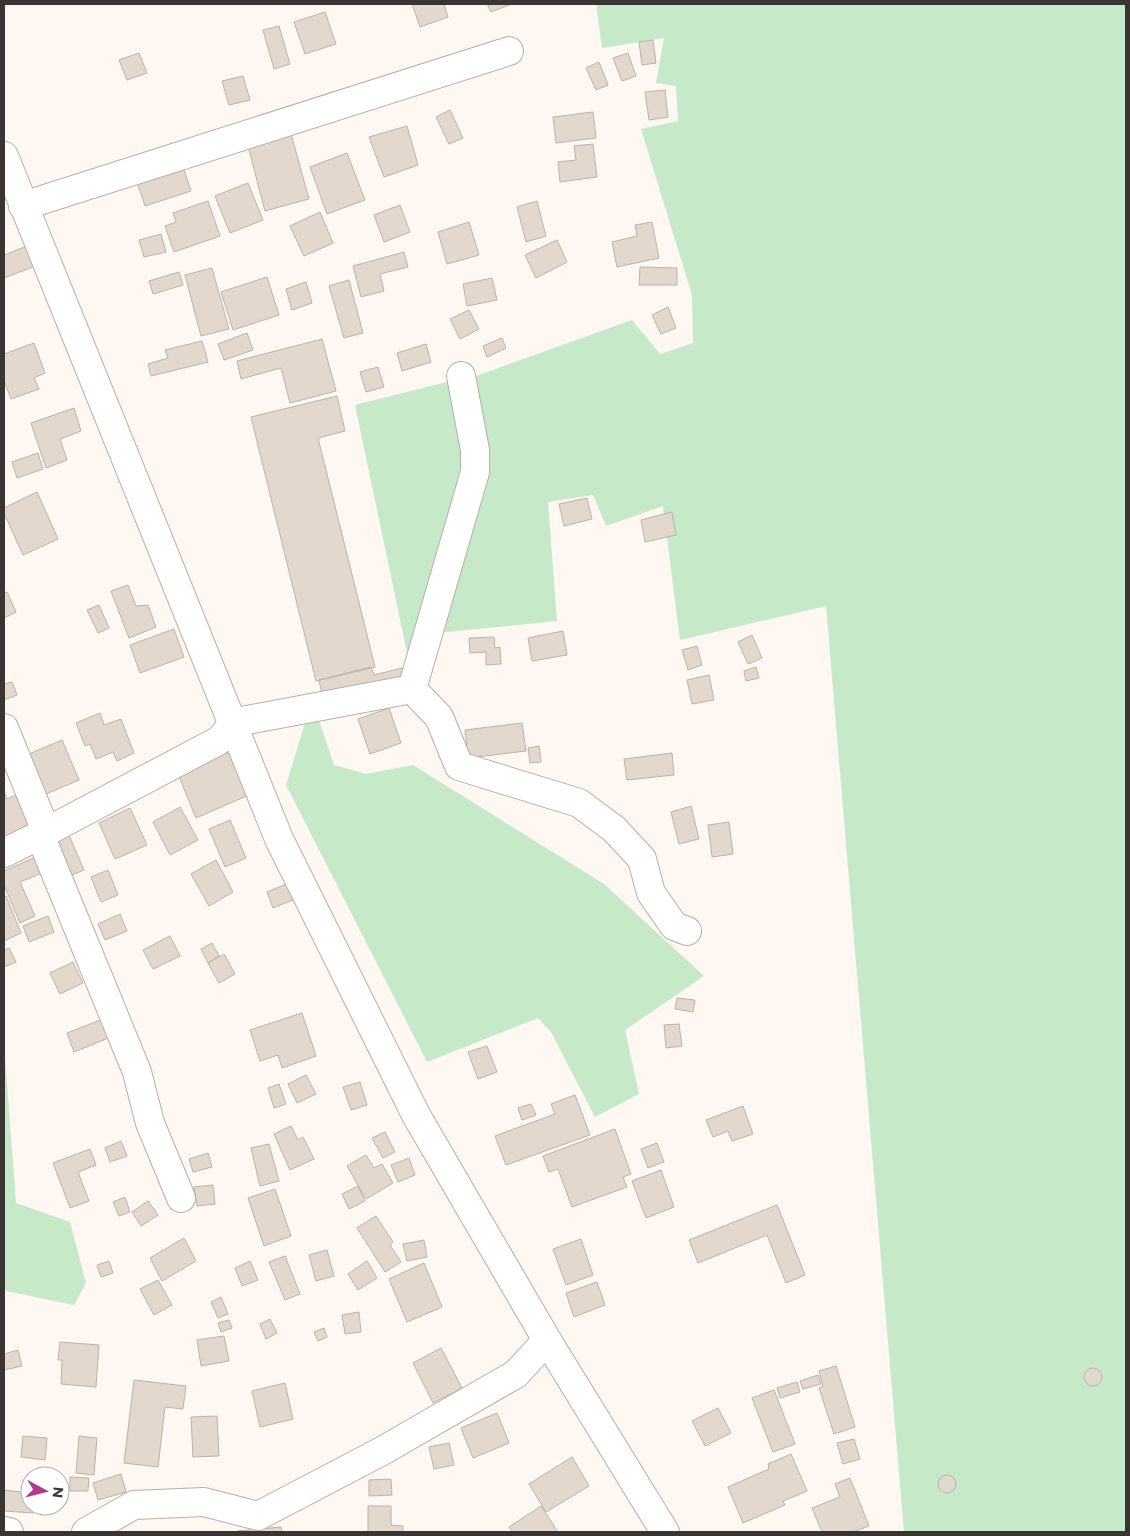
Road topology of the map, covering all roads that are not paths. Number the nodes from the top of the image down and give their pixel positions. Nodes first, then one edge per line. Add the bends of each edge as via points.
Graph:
1 (509, 51) dead end
2 (6, 169) edge
3 (23, 206) junction
4 (461, 376) dead end
5 (412, 689) junction
6 (231, 723) junction
7 (4, 728) edge
8 (43, 833) junction
9 (4, 853) edge
10 (687, 931) dead end
11 (181, 1198) dead end
12 (547, 1340) junction
13 (4, 1531) edge
14 (9, 1532) edge
15 (86, 1532) edge
16 (665, 1532) edge

1 - 3 street
2 - 3 street
3 - 6 street
4 - 5 street via 475,450 475,472
5 - 6 street
5 - 10 street via 440,717 458,766 579,803 614,829 642,859 651,893 674,926
6 - 8 street via 218,741
6 - 12 street via 279,839 416,1116
7 - 8 street
8 - 9 street
8 - 11 street via 137,1072 150,1123
12 - 15 street via 516,1374 382,1451 258,1516 204,1502 134,1505
12 - 16 street
13 - 14 street

